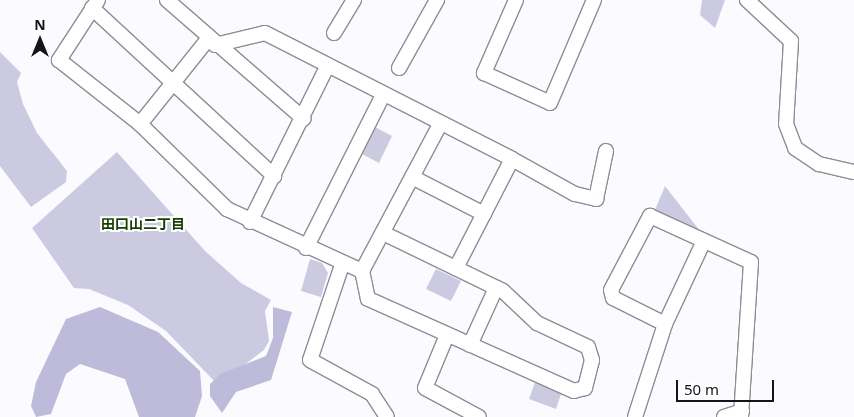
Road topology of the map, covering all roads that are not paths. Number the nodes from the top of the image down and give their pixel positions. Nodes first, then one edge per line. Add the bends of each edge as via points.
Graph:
1 (167, 0) edge
2 (354, 0) edge
3 (437, 0) edge
4 (516, 0) edge
5 (594, 0) edge
6 (747, 0) edge
7 (95, 4) edge
8 (334, 33) dead end
9 (211, 42) junction
10 (328, 65) junction
11 (399, 68) dead end
12 (173, 82) junction
13 (384, 95) junction
14 (304, 119) junction
15 (140, 124) junction
16 (440, 124) junction
17 (606, 151) dead end
18 (512, 160) junction
19 (854, 172) edge
20 (274, 176) junction
21 (412, 178) junction
22 (484, 214) junction
23 (250, 222) junction
24 (383, 233) junction
25 (703, 243) junction
26 (306, 248) junction
27 (342, 265) junction
28 (456, 268) junction
29 (362, 271) junction
30 (496, 288) junction
31 (665, 324) junction
32 (447, 335) junction
33 (470, 345) junction
34 (741, 414) edge
35 (387, 417) edge
36 (479, 417) edge
37 (635, 417) edge
38 (724, 417) edge

1 - 9 street
2 - 8 street
3 - 11 street
4 - 5 street via 484,73 550,104
6 - 19 street via 791,41 786,124 795,148 820,164
7 - 12 street
7 - 15 street via 59,60
9 - 10 street via 265,32
9 - 12 street
9 - 14 street
10 - 13 street
10 - 14 street
12 - 15 street
12 - 20 street
13 - 16 street
13 - 26 street
14 - 20 street
15 - 23 street via 227,208
16 - 18 street
16 - 21 street
17 - 18 street via 596,199 575,194
18 - 22 street
20 - 23 street
21 - 22 street
21 - 24 street
22 - 28 street
23 - 26 street
24 - 28 street
24 - 29 street
25 - 31 street
25 - 31 street via 650,216 611,290 613,298
25 - 34 street via 751,262
26 - 27 street
27 - 29 street
27 - 35 street via 310,360 372,394
28 - 30 street
29 - 32 street via 368,298
30 - 33 street
30 - 33 street via 537,323 588,347 592,360 585,388 574,391
31 - 37 street
32 - 33 street
32 - 36 street via 425,388
34 - 38 street

